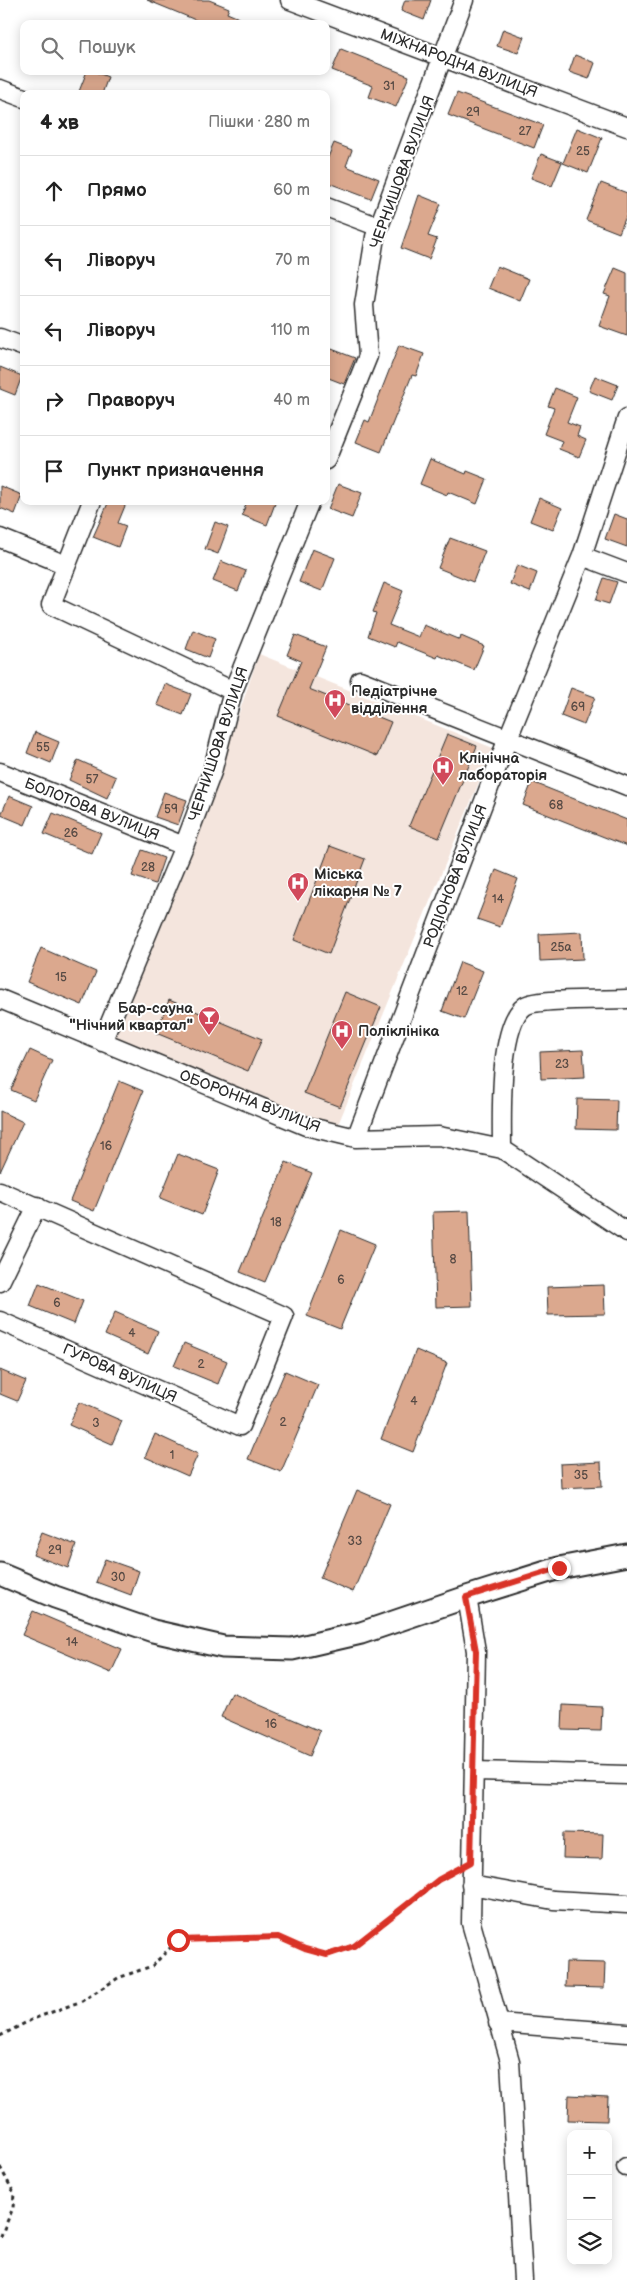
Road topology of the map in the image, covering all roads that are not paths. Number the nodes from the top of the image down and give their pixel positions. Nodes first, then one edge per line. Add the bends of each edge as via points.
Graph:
1 (290, 0) edge
2 (464, 0) edge
3 (444, 57) junction
4 (0, 89) edge
5 (20, 96) edge
6 (627, 127) edge
7 (330, 208) edge
8 (379, 226) junction
9 (0, 338) edge
10 (20, 346) edge
11 (627, 418) edge
12 (330, 450) edge
13 (90, 505) edge
14 (308, 505) edge
15 (0, 538) edge
16 (582, 556) junction
17 (66, 565) junction
18 (627, 573) edge
19 (360, 680) dead end
20 (233, 691) junction
21 (508, 738) junction
22 (0, 772) edge
23 (627, 786) edge
24 (184, 846) junction
25 (0, 999) edge
26 (627, 1000) edge
27 (102, 1042) junction
28 (356, 1138) junction
29 (502, 1149) junction
30 (0, 1191) edge
31 (37, 1206) junction
32 (627, 1232) edge
33 (0, 1282) edge
34 (0, 1321) edge
35 (627, 1555) edge
36 (0, 1574) edge
37 (466, 1597) junction
38 (474, 1771) junction
39 (627, 1775) edge
40 (471, 1885) junction
41 (627, 1904) edge
42 (498, 2023) junction
43 (627, 2033) edge
44 (523, 2280) edge

1 - 3 street, МІЖНАРОДНА ВУЛИЦЯ
2 - 3 street, ЧЕРНИШОВА ВУЛИЦЯ
3 - 6 street, МІЖНАРОДНА ВУЛИЦЯ
3 - 8 street, ЧЕРНИШОВА ВУЛИЦЯ
4 - 5 street
7 - 8 street
8 - 12 street, ЧЕРНИШОВА ВУЛИЦЯ via 364,305 368,356
9 - 10 street
11 - 16 street, РОДІОНОВА ВУЛИЦЯ
13 - 17 street
14 - 20 street, ЧЕРНИШОВА ВУЛИЦЯ
15 - 17 street
16 - 18 street
16 - 21 street, РОДІОНОВА ВУЛИЦЯ
17 - 20 street via 52,605
19 - 21 street
20 - 24 street, ЧЕРНИШОВА ВУЛИЦЯ via 212,772
21 - 23 street
21 - 28 street, РОДІОНОВА ВУЛИЦЯ
22 - 24 street, БОЛОТОВА ВУЛИЦЯ
24 - 27 street, ЧЕРНИШОВА ВУЛИЦЯ
25 - 27 street, ОБОРОННА ВУЛИЦЯ
26 - 29 street via 544,1002 526,1005 513,1018 503,1084
27 - 28 street, ОБОРОННА ВУЛИЦЯ via 306,1126
28 - 29 street, ОБОРОННА ВУЛИЦЯ via 439,1136
29 - 32 street
30 - 31 street
31 - 33 street
31 - 34 street, ГУРОВА ВУЛИЦЯ via 284,1316 240,1426
35 - 37 main road via 559,1568
36 - 37 main road via 153,1631 222,1647 292,1649 361,1633
37 - 38 street via 476,1651
38 - 39 street
38 - 40 street
40 - 41 street via 553,1900
40 - 42 street via 471,1924
42 - 43 street
42 - 44 street via 510,2061

